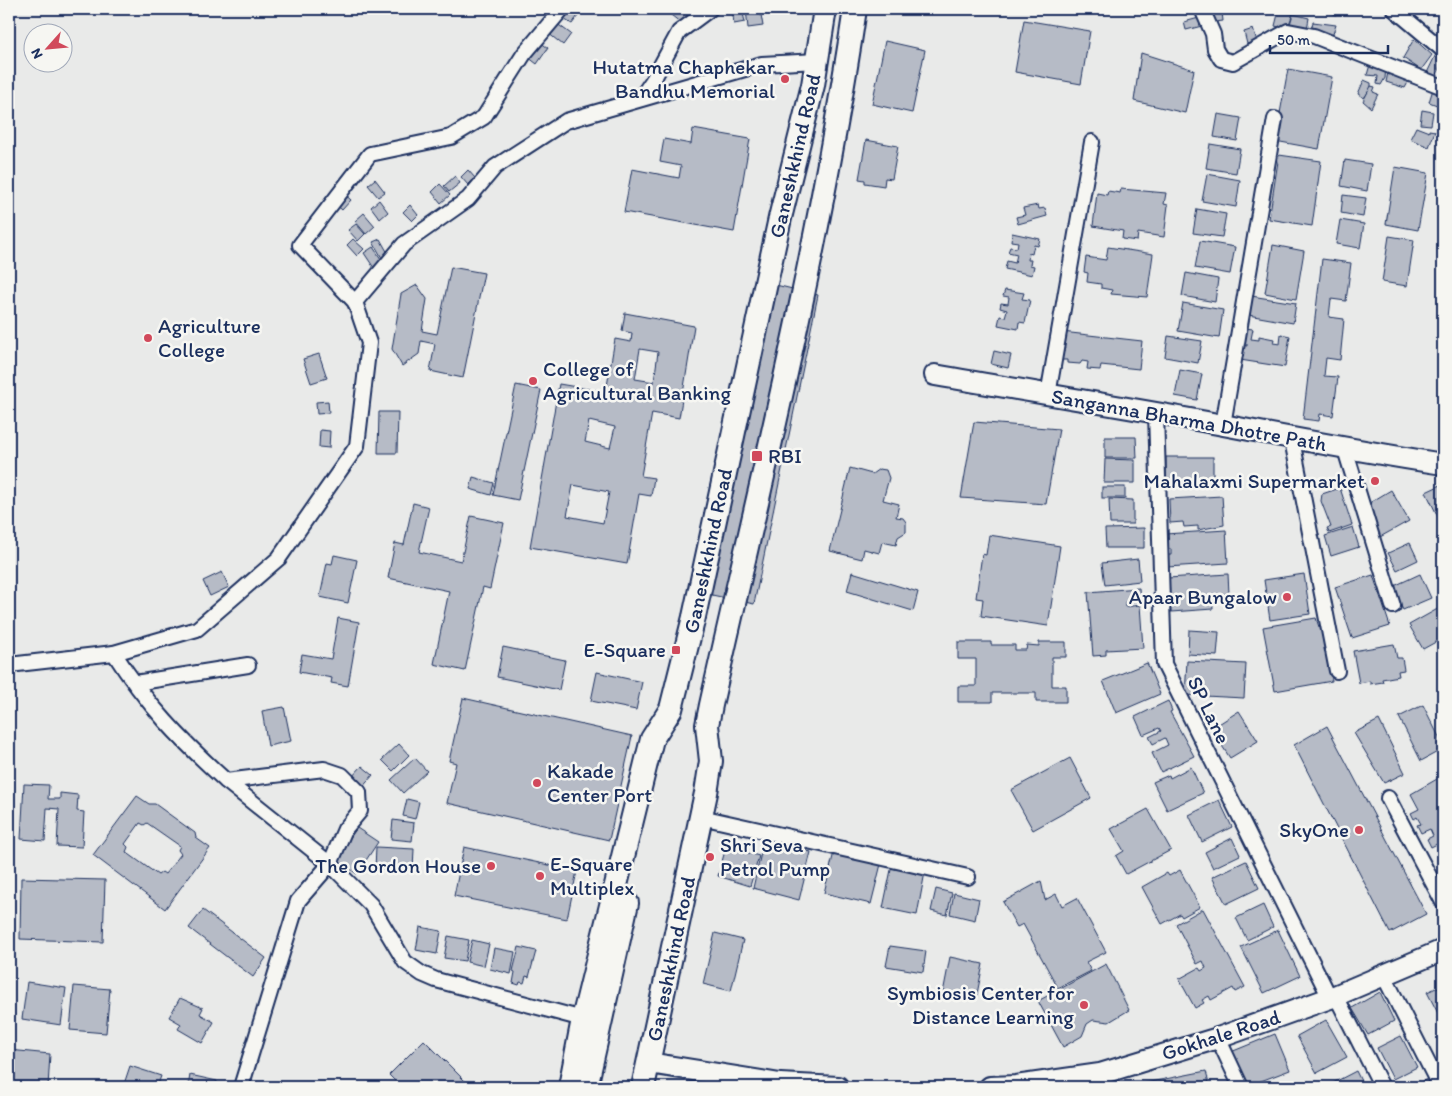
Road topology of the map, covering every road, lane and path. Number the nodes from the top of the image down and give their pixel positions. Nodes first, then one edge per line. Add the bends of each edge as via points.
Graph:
1 (562, 9) edge
2 (710, 9) edge
3 (825, 9) edge
4 (856, 9) edge
5 (1202, 9) edge
6 (1394, 9) edge
7 (1443, 50) edge
8 (817, 61) junction
9 (813, 85) junction
10 (1443, 88) edge
11 (843, 90) junction
12 (640, 98) junction
13 (1275, 119) dead end
14 (1092, 142) dead end
15 (355, 302) junction
16 (935, 375) dead end
17 (1048, 395) junction
18 (1156, 414) junction
19 (1224, 425) junction
20 (1292, 440) junction
21 (1344, 446) junction
22 (1443, 464) edge
23 (1392, 606) dead end
24 (114, 653) junction
25 (9, 665) edge
26 (248, 665) dead end
27 (1337, 671) dead end
28 (135, 683) junction
29 (671, 709) junction
30 (707, 725) junction
31 (226, 781) junction
32 (1388, 798) dead end
33 (701, 817) junction
34 (330, 864) junction
35 (968, 877) dead end
36 (1443, 902) edge
37 (1443, 950) edge
38 (1384, 976) junction
39 (1333, 997) junction
40 (583, 1018) junction
41 (1218, 1038) junction
42 (649, 1063) junction
43 (1102, 1081) edge
44 (241, 1087) edge
45 (570, 1087) edge
46 (586, 1087) edge
47 (628, 1087) edge
48 (643, 1087) edge
49 (838, 1087) edge
50 (990, 1087) edge
51 (1241, 1087) edge
52 (1382, 1087) edge
53 (1440, 1087) edge

1 - 15 street via 524,54 484,118 451,136 370,154 300,245
2 - 12 street via 680,32 654,80
3 - 8 main road, Ganeshkhind Road
4 - 11 main road, Ganeshkhind Road
5 - 10 street via 1221,59 1233,62 1288,31 1314,36
6 - 7 street
8 - 9 main road, Ganeshkhind Road
8 - 12 street via 762,64
9 - 11 main road
9 - 29 main road, Ganeshkhind Road via 780,218 694,617
11 - 30 main road, Ganeshkhind Road via 810,270
12 - 15 street via 566,121 495,167 468,199 404,244
13 - 19 street
14 - 17 street
15 - 24 street via 369,343 357,446 279,558 197,629
16 - 17 street, Sanganna Bharma Dhotre Path
17 - 18 street, Sanganna Bharma Dhotre Path
18 - 19 street, Sanganna Bharma Dhotre Path
18 - 39 street, SP Lane via 1164,664
19 - 20 street, Sanganna Bharma Dhotre Path
20 - 21 street, Sanganna Bharma Dhotre Path
20 - 27 street
21 - 22 street, Sanganna Bharma Dhotre Path
21 - 23 street
24 - 25 street
24 - 28 street
26 - 28 street
28 - 31 street via 175,734
29 - 40 main road, Ganeshkhind Road via 652,738
29 - 46 main road
30 - 33 main road, Ganeshkhind Road via 712,761
30 - 47 main road
31 - 34 street
31 - 34 street via 324,769 342,775 359,792 360,812 345,829
32 - 36 street
33 - 35 street
33 - 42 main road, Ganeshkhind Road
34 - 40 street via 371,905 405,962 422,974
34 - 44 street via 298,901
37 - 38 street, Gokhale Road
38 - 39 street, Gokhale Road
38 - 53 street
39 - 41 street, Gokhale Road
39 - 52 street, SP Lane
40 - 45 main road, Ganeshkhind Road
41 - 43 street, Gokhale Road
41 - 51 street
42 - 48 main road, Ganeshkhind Road
42 - 49 street via 780,1084
43 - 50 street, Gokhale Road

